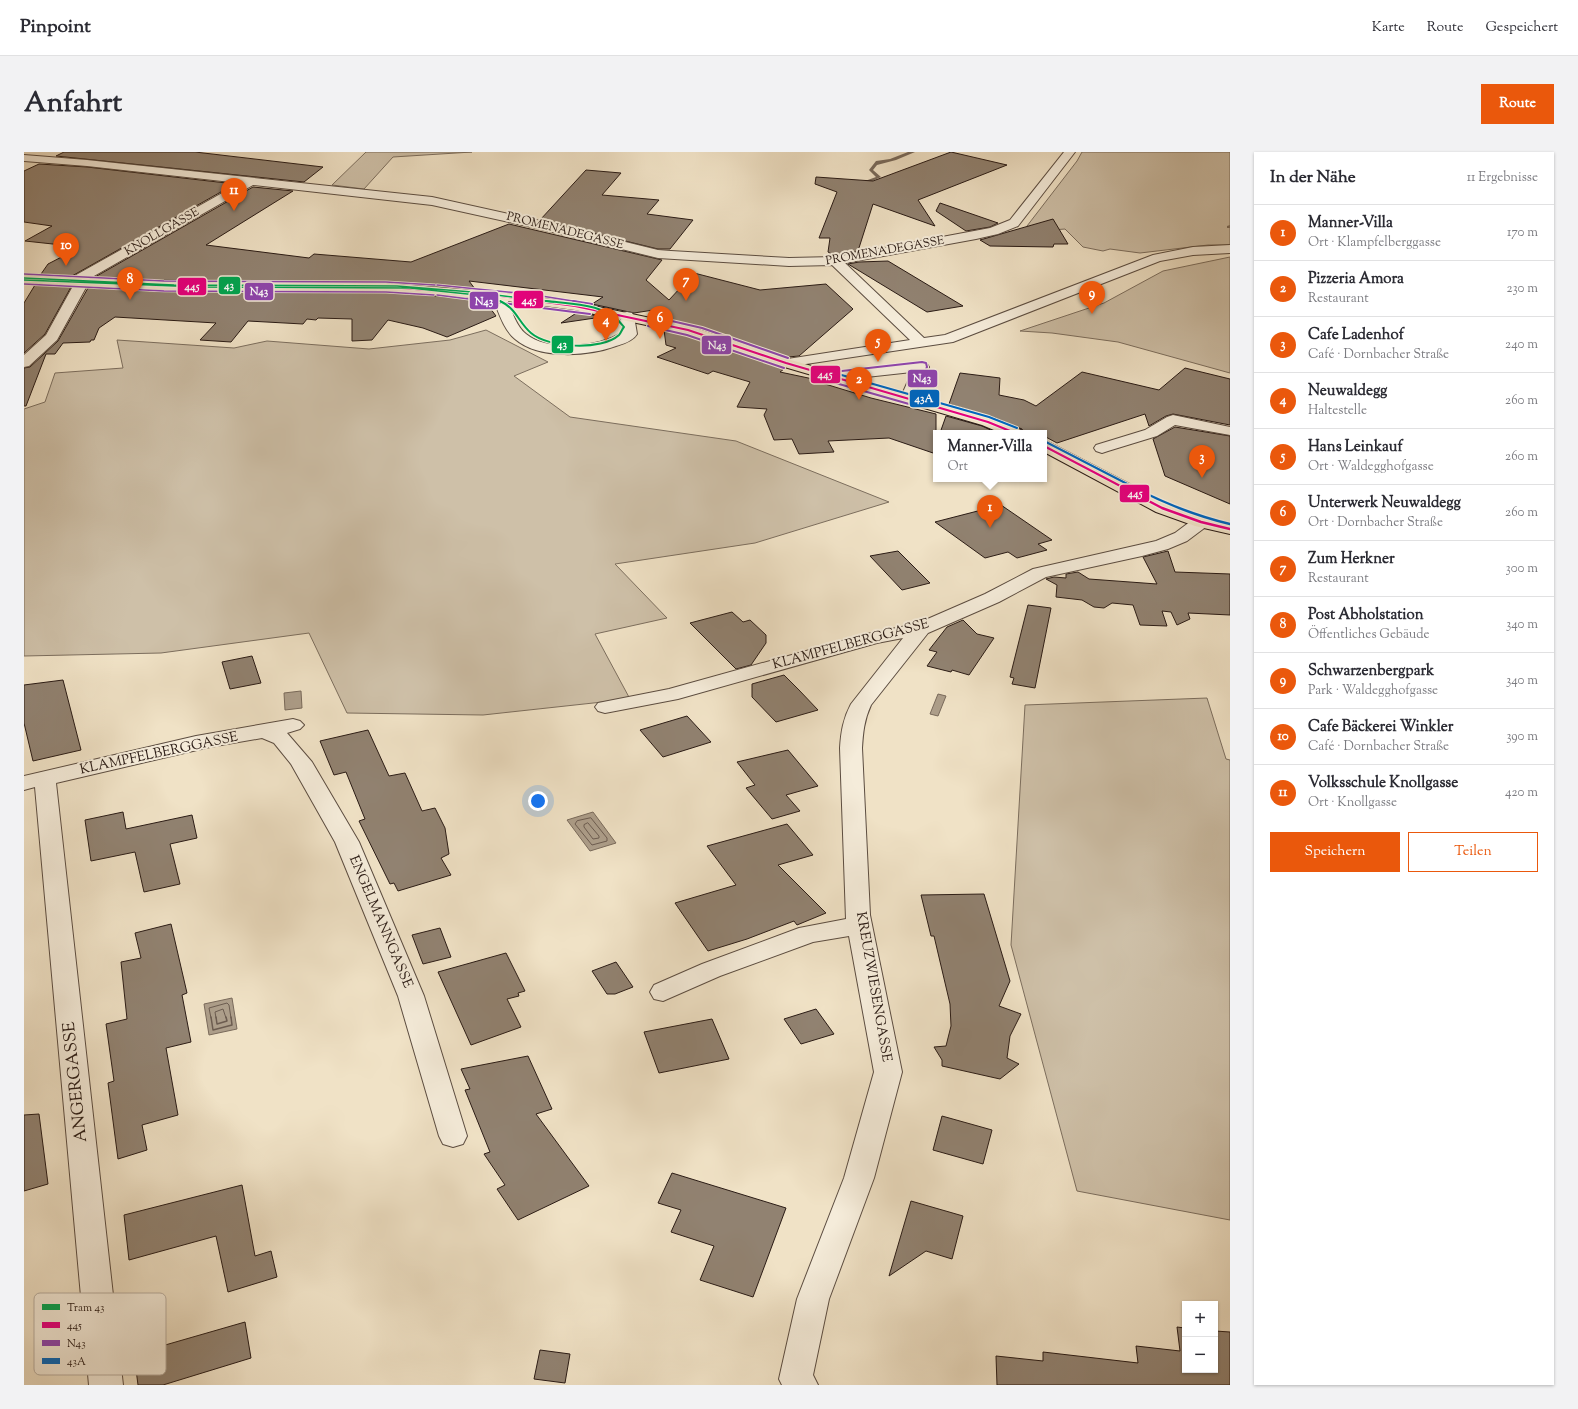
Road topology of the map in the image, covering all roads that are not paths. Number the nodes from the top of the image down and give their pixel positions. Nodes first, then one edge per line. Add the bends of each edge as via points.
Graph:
1 (1070, 152) edge
2 (24, 158) edge
3 (250, 182) junction
4 (1010, 234) dead end
5 (976, 235) junction
6 (1230, 250) edge
7 (835, 261) junction
8 (24, 279) edge
9 (78, 282) junction
10 (499, 296) junction
11 (627, 316) junction
12 (921, 343) junction
13 (24, 363) edge
14 (786, 363) junction
15 (830, 377) junction
16 (908, 399) junction
17 (1008, 430) edge
18 (1228, 431) dead end
19 (1047, 448) edge
20 (1102, 448) dead end
21 (1201, 522) junction
22 (1230, 528) edge
23 (921, 629) junction
24 (604, 707) dead end
25 (293, 725) dead end
26 (266, 732) junction
27 (35, 781) edge
28 (861, 926) junction
29 (663, 992) dead end
30 (453, 1136) dead end
31 (95, 1293) edge
32 (105, 1375) edge
33 (799, 1382) edge
34 (106, 1385) edge

1 - 5 street, PROMENADEGASSE via 1014,223 994,232
2 - 3 street, PROMENADEGASSE
3 - 7 street, PROMENADEGASSE via 432,201 658,254 789,262
3 - 9 street, KNOLLGASSE
4 - 5 street
5 - 7 street, PROMENADEGASSE
6 - 12 street via 1193,251 1157,258 962,334
7 - 12 street
8 - 9 main road
9 - 10 main road via 178,286 386,287
9 - 13 street via 52,337
10 - 11 main road
10 - 11 street via 517,333 522,338 541,346 594,348 620,340 630,334
11 - 14 main road via 688,330
12 - 14 street
14 - 15 main road
15 - 16 main road
15 - 16 street via 922,367
16 - 17 main road
18 - 20 street via 1173,420 1151,433
19 - 21 main road via 1152,504
21 - 22 main road
21 - 23 street, KLAMPFELBERGGASSE via 1181,537 1162,545 1040,573 992,598
23 - 24 street, KLAMPFELBERGGASSE via 874,638 671,695
23 - 28 street, KREUZWIESENGASSE via 861,704 852,730 852,790 858,915
25 - 26 street, KLAMPFELBERGGASSE
26 - 27 street, KLAMPFELBERGGASSE via 183,746
26 - 30 street, ENGELMANNGASSE via 282,738 301,762 348,842 411,996
27 - 31 street, ANGERGASSE
28 - 29 street via 808,934 711,970
28 - 33 street, KREUZWIESENGASSE via 888,1072 859,1178 813,1299
32 - 34 street, ANGERGASSE

